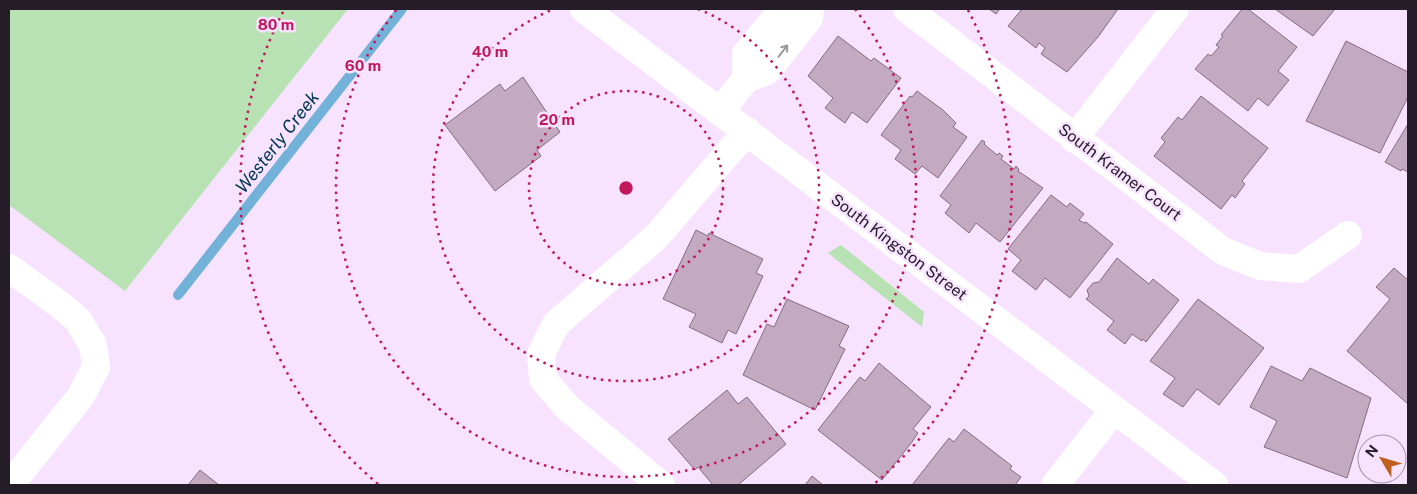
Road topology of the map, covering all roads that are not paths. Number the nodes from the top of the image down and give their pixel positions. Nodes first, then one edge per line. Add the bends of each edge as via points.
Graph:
1 (584, 9) edge
2 (783, 9) edge
3 (810, 9) edge
4 (907, 9) edge
5 (1176, 9) edge
6 (746, 79) junction
7 (721, 110) junction
8 (747, 131) junction
9 (1074, 139) junction
10 (1348, 235) dead end
11 (9, 268) edge
12 (1114, 410) junction
13 (10, 485) edge
14 (661, 485) edge
15 (1055, 485) edge
16 (1214, 485) edge

1 - 7 street, South Kingston Street
2 - 6 street via 746,54
6 -> 3 street via 767,71 809,18
4 - 9 street, South Kramer Court
5 - 9 street
6 - 7 street
7 - 8 street, South Kingston Street
8 - 12 street, South Kingston Street
8 - 14 street via 657,236 556,324 541,354 543,379 567,407
9 - 10 street, South Kramer Court via 1223,251 1260,266 1299,269
11 - 13 street via 66,309 85,329 93,344 96,368 81,396
12 - 15 street
12 - 16 street, South Kingston Street

